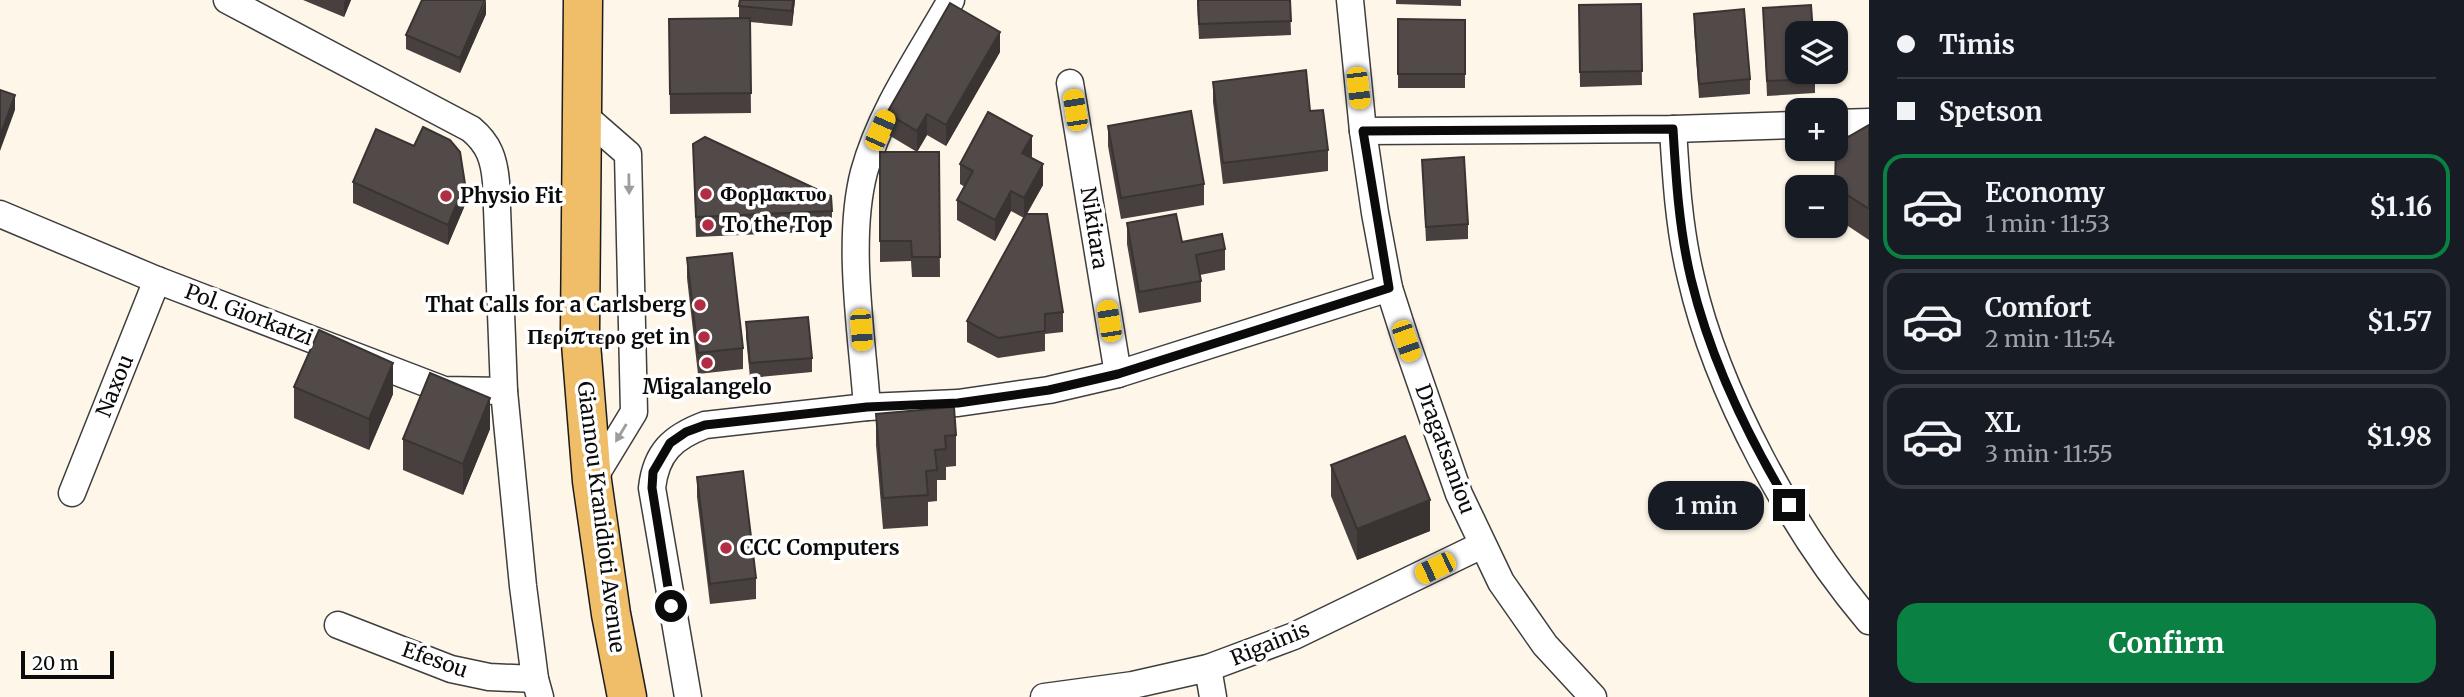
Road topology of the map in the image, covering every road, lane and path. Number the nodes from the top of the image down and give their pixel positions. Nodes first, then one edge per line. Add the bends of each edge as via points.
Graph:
1 (227, 0) edge
2 (583, 0) edge
3 (951, 0) edge
4 (1350, 0) edge
5 (1070, 83) dead end
6 (582, 113) junction
7 (1869, 122) edge
8 (1848, 123) edge
9 (1785, 125) edge
10 (1673, 129) junction
11 (1363, 131) junction
12 (0, 214) edge
13 (157, 279) junction
14 (1389, 288) junction
15 (1118, 374) junction
16 (503, 391) junction
17 (867, 407) junction
18 (592, 481) junction
19 (72, 493) dead end
20 (1482, 545) junction
21 (1869, 621) edge
22 (338, 625) dead end
23 (1208, 668) junction
24 (537, 688) edge
25 (628, 697) edge
26 (688, 697) edge
27 (1044, 697) edge
28 (1213, 697) edge
29 (1593, 697) edge

1 - 16 street via 471,129 491,152
2 - 6 main road, Giannou Kranidioti Avenue
3 - 17 street via 888,111 864,174 857,253
4 - 11 street, Dragatsaniou
5 - 15 street, Nikitara
6 - 18 main road, Giannou Kranidioti Avenue via 580,331
6 -> 18 street via 628,154 634,412
7 - 8 street
9 - 10 street
10 - 11 street
10 - 21 street via 1678,204 1691,279 1723,376 1778,487
11 - 14 street, Dragatsaniou
12 - 13 street, Pol. Giorkatzi
13 - 16 street, Pol. Giorkatzi via 444,390
13 - 19 street, Naxou
14 - 15 street
14 - 20 street, Dragatsaniou via 1459,494
15 - 17 street via 958,403
16 - 24 street
17 - 26 street via 705,425 670,443 659,459 652,488
18 - 25 main road, Giannou Kranidioti Avenue
20 - 23 street, Rigainis via 1294,636
20 - 29 street, Dragatsaniou via 1526,619
22 - 24 street, Efesou via 451,669
23 - 27 street, Rigainis via 1133,685
23 - 28 street

